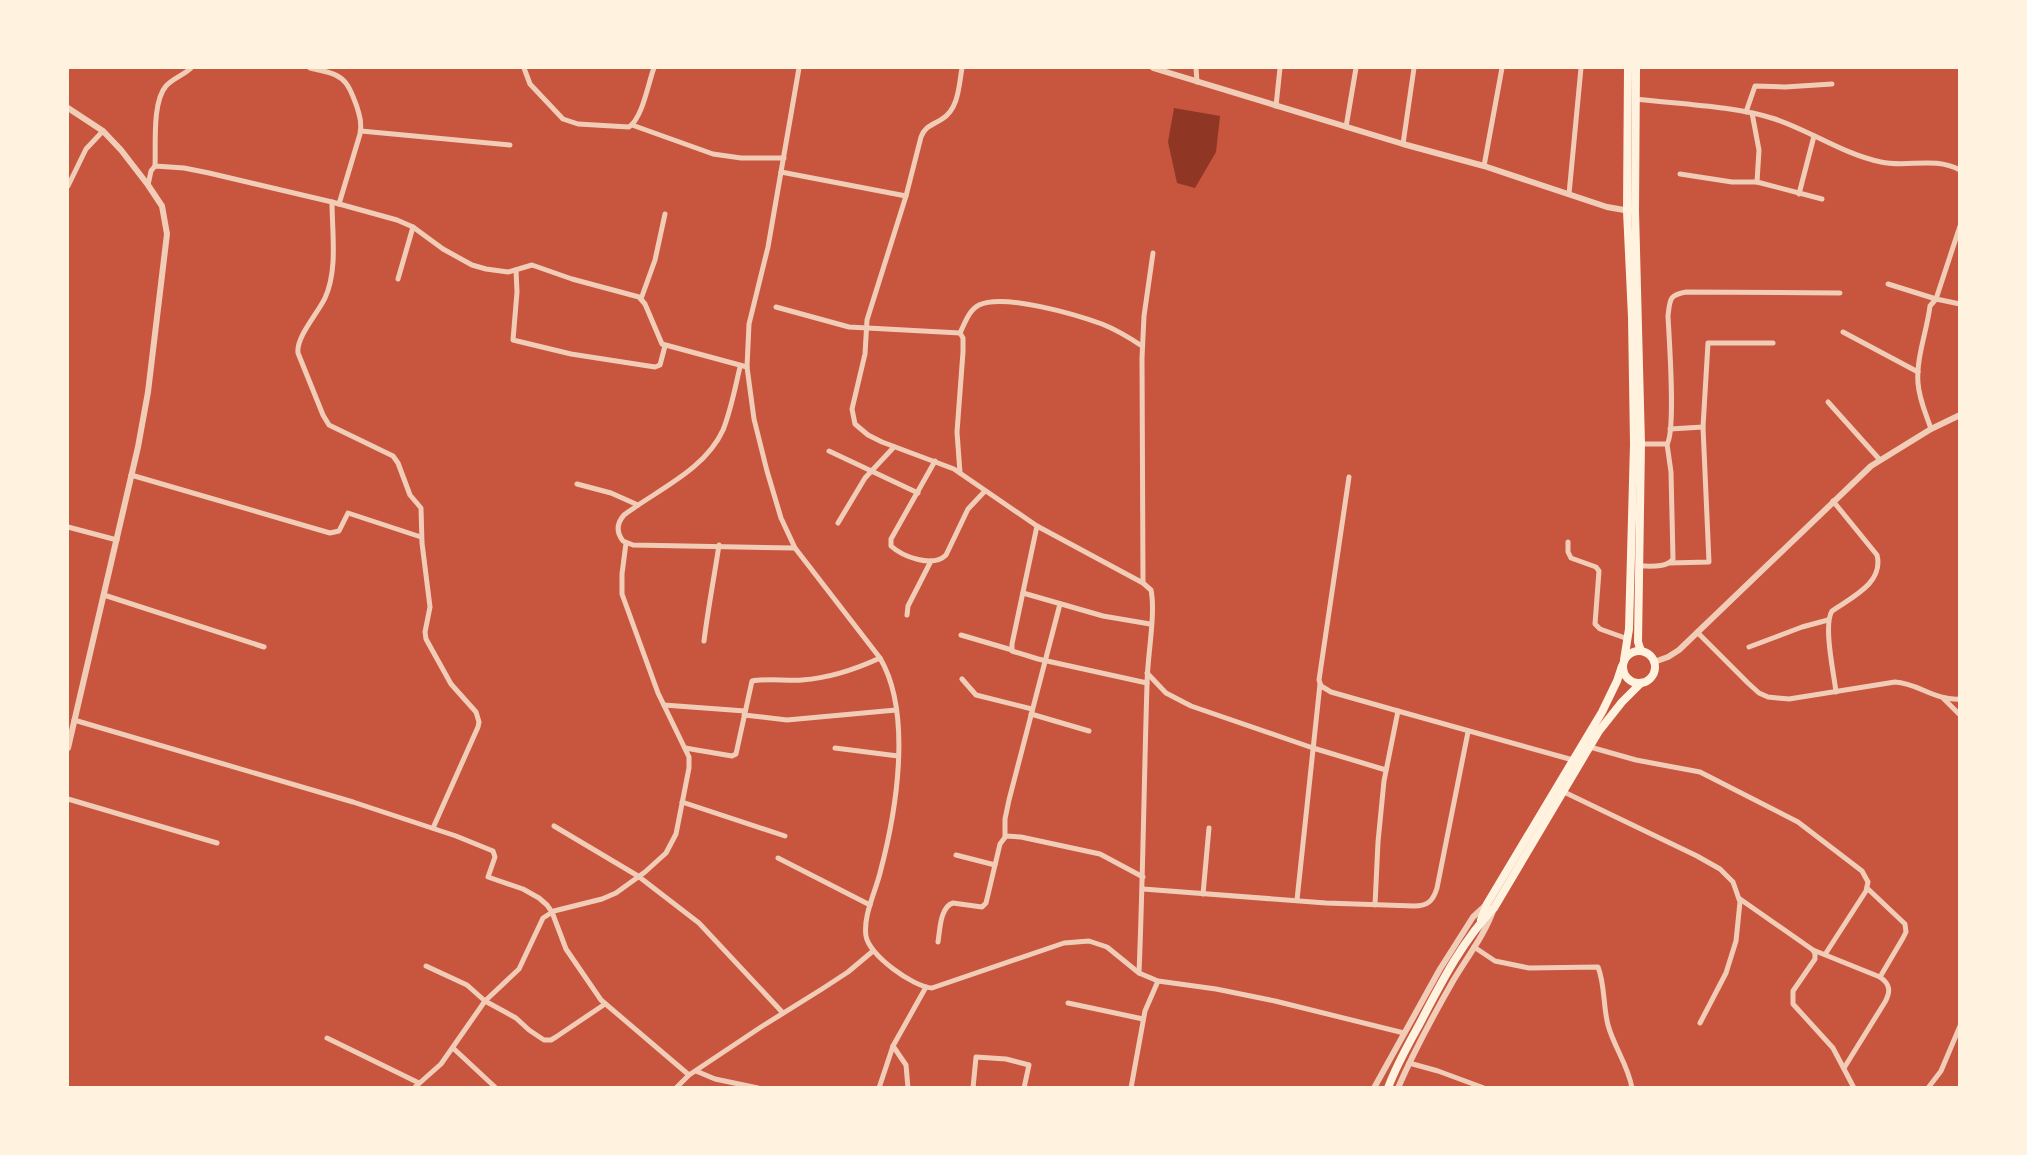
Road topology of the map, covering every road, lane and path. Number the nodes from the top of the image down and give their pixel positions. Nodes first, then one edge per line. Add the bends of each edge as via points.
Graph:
1 (191, 68) edge
2 (310, 68) edge
3 (524, 68) edge
4 (654, 68) edge
5 (799, 68) edge
6 (962, 68) edge
7 (1153, 68) edge
8 (1196, 68) edge
9 (1280, 68) edge
10 (1356, 68) edge
11 (1414, 68) edge
12 (1502, 68) edge
13 (1581, 68) edge
14 (1628, 68) edge
15 (1636, 68) edge
16 (1197, 82) junction
17 (1832, 84) dead end
18 (1636, 99) junction
19 (1276, 106) junction
20 (68, 108) edge
21 (1749, 112) junction
22 (632, 125) junction
23 (1346, 127) junction
24 (103, 131) junction
25 (361, 131) junction
26 (1814, 136) junction
27 (1403, 144) junction
28 (510, 145) dead end
29 (784, 158) junction
30 (155, 166) junction
31 (1484, 166) junction
32 (1960, 170) edge
33 (781, 172) junction
34 (1680, 174) dead end
35 (1757, 182) junction
36 (148, 185) junction
37 (68, 186) edge
38 (1569, 194) junction
39 (1799, 194) junction
40 (906, 196) junction
41 (1822, 199) dead end
42 (332, 202) junction
43 (339, 204) junction
44 (1631, 211) junction
45 (665, 214) dead end
46 (1960, 226) edge
47 (414, 227) junction
48 (1153, 254) dead end
49 (516, 270) junction
50 (398, 279) dead end
51 (1888, 284) dead end
52 (1840, 293) dead end
53 (641, 299) junction
54 (1936, 299) junction
55 (1960, 304) edge
56 (776, 307) dead end
57 (866, 328) junction
58 (1843, 332) dead end
59 (960, 333) junction
60 (1773, 343) dead end
61 (665, 346) junction
62 (1142, 346) junction
63 (740, 367) junction
64 (747, 368) junction
65 (1918, 372) junction
66 (1828, 402) dead end
67 (1960, 415) edge
68 (1703, 427) junction
69 (1931, 428) junction
70 (1670, 429) junction
71 (1641, 444) junction
72 (1667, 444) junction
73 (894, 447) junction
74 (829, 451) dead end
75 (1880, 460) junction
76 (935, 461) junction
77 (872, 472) junction
78 (960, 473) junction
79 (131, 475) junction
80 (1349, 478) dead end
81 (577, 484) dead end
82 (985, 491) junction
83 (918, 493) junction
84 (1833, 501) junction
85 (638, 505) junction
86 (838, 523) dead end
87 (1037, 526) junction
88 (68, 527) edge
89 (422, 537) junction
90 (117, 540) junction
91 (1568, 542) dead end
92 (626, 543) junction
93 (719, 545) junction
94 (795, 548) junction
95 (931, 561) junction
96 (1669, 563) junction
97 (1640, 566) junction
98 (1143, 582) junction
99 (1023, 593) junction
100 (104, 595) junction
101 (1060, 604) junction
102 (907, 615) dead end
103 (1828, 620) junction
104 (1150, 624) junction
105 (1697, 632) junction
106 (961, 635) dead end
107 (1628, 639) junction
108 (704, 642) dead end
109 (264, 647) dead end
110 (1749, 647) dead end
111 (1012, 650) junction
112 (1641, 651) junction
113 (880, 658) junction
114 (1045, 660) junction
115 (1654, 662) junction
116 (1623, 663) junction
117 (1147, 673) junction
118 (962, 679) dead end
119 (1147, 683) junction
120 (1641, 683) junction
121 (1320, 684) junction
122 (1836, 692) junction
123 (1943, 698) junction
124 (1960, 699) edge
125 (664, 706) junction
126 (896, 710) junction
127 (1032, 712) junction
128 (1398, 712) junction
129 (744, 713) junction
130 (1960, 714) edge
131 (74, 720) junction
132 (1089, 731) dead end
133 (1468, 732) junction
134 (1590, 747) junction
135 (68, 748) edge
136 (685, 748) junction
137 (836, 748) dead end
138 (1313, 748) junction
139 (898, 756) junction
140 (1572, 760) junction
141 (1386, 770) junction
142 (1564, 792) junction
143 (68, 799) edge
144 (682, 802) junction
145 (554, 826) dead end
146 (433, 828) junction
147 (1209, 828) dead end
148 (785, 836) dead end
149 (1005, 837) junction
150 (217, 843) dead end
151 (956, 856) dead end
152 (778, 858) dead end
153 (995, 865) junction
154 (638, 876) junction
155 (1143, 877) junction
156 (1867, 888) junction
157 (1143, 889) junction
158 (1203, 894) junction
159 (1740, 899) junction
160 (1297, 900) junction
161 (1487, 904) junction
162 (870, 905) junction
163 (1375, 905) junction
164 (1494, 908) junction
165 (552, 912) junction
166 (1480, 922) junction
167 (938, 942) dead end
168 (1474, 947) junction
169 (1813, 950) junction
170 (873, 951) junction
171 (1826, 953) junction
172 (426, 966) dead end
173 (1139, 973) junction
174 (1880, 977) junction
175 (1158, 981) junction
176 (926, 988) junction
177 (485, 1000) junction
178 (1068, 1003) dead end
179 (605, 1004) junction
180 (783, 1013) junction
181 (1143, 1019) junction
182 (1700, 1023) dead end
183 (1960, 1026) edge
184 (1404, 1033) junction
185 (327, 1038) dead end
186 (893, 1046) junction
187 (453, 1048) junction
188 (1409, 1063) junction
189 (1844, 1068) junction
190 (696, 1071) junction
191 (689, 1075) junction
192 (420, 1083) junction
193 (750, 1087) edge
194 (414, 1088) edge
195 (496, 1088) edge
196 (676, 1088) edge
197 (758, 1088) edge
198 (879, 1088) edge
199 (908, 1088) edge
200 (973, 1088) edge
201 (1024, 1088) edge
202 (1131, 1088) edge
203 (1374, 1088) edge
204 (1388, 1088) edge
205 (1398, 1088) edge
206 (1484, 1088) edge
207 (1632, 1088) edge
208 (1854, 1088) edge
209 (1928, 1088) edge

1 - 30 street via 169,83 159,97
2 - 25 street via 333,74 347,83 362,122
3 - 22 street via 530,84 567,121 588,125
4 - 22 street
5 - 29 street
6 - 40 street via 952,108 942,120 925,129 921,137
7 - 16 street
8 - 16 street
9 - 19 street
10 - 23 street
11 - 27 street
12 - 31 street
13 - 38 street
14 - 44 main road
15 - 18 main road
16 - 19 street
17 - 21 street via 1754,86
18 - 21 street
18 - 44 main road
19 - 23 street
20 - 24 street
21 - 26 street via 1776,119
21 - 35 street via 1758,150
22 - 29 street via 713,154
23 - 27 street
24 - 36 street
24 - 37 street via 86,149
25 - 28 street
25 - 43 street
26 - 32 street via 1881,162 1935,162
26 - 39 street
27 - 31 street
29 - 33 street
30 - 36 street
30 - 42 street via 209,173
31 - 38 street
33 - 40 street
33 - 64 street via 768,247 749,324
34 - 35 street via 1732,182
35 - 39 street
36 - 79 street via 162,206 167,234 148,392
38 - 44 street
39 - 41 street
40 - 57 street
42 - 43 street
42 - 89 street via 329,288 298,343 298,353 329,425 396,459 407,490 421,508
43 - 47 street
44 - 71 main road
44 - 107 main road via 1634,444
45 - 53 street via 655,260
46 - 54 street
47 - 49 street via 443,249 472,265 498,271
47 - 50 street
48 - 62 street
49 - 53 street via 528,265 538,266
49 - 61 street via 513,340 571,354 655,367 660,365
51 - 54 street
52 - 70 street via 1686,292 1673,296 1668,316
53 - 61 street via 659,342
54 - 55 street
54 - 65 street via 1930,306
56 - 57 street via 844,326
57 - 59 street
57 - 73 street via 865,354 852,417 860,429
58 - 65 street
59 - 62 street via 974,309 986,303 1002,302 1041,307 1101,324
59 - 78 street via 963,352 956,432
60 - 68 street via 1708,343
61 - 63 street
62 - 98 street
63 - 64 street
63 - 85 street via 723,430 711,450
64 - 94 street via 754,419 767,471 781,518
65 - 69 street via 1921,400
66 - 75 street
67 - 69 street
68 - 70 street
68 - 96 street via 1709,562
69 - 75 street
70 - 72 street
71 - 72 street
71 - 97 main road
72 - 96 street via 1671,472 1673,559
73 - 76 street
73 - 77 street
74 - 77 street
75 - 84 street
76 - 78 street
76 - 83 street
77 - 83 street
77 - 86 street
78 - 82 street
79 - 89 street via 330,533 338,531 348,513
79 - 90 street
80 - 121 street
81 - 85 street via 611,493
82 - 87 street
82 - 95 street via 968,509 946,555
83 - 95 street via 891,546 901,553
84 - 103 street via 1877,555 1879,564 1870,584 1832,611
84 - 105 street
85 - 92 street via 619,521 619,534
87 - 98 street
87 - 99 street
88 - 90 street
89 - 146 street via 430,607 426,639 450,684 476,712 479,722
90 - 100 street
91 - 107 street via 1571,558 1599,570 1595,624
92 - 93 street
92 - 125 street via 622,594
93 - 94 street
93 - 108 street
94 - 113 street
95 - 102 street via 908,606
96 - 97 street
97 - 112 main road via 1638,642
98 - 104 street via 1152,596
99 - 101 street
99 - 111 street
100 - 109 street
100 - 131 street
101 - 104 street
101 - 114 street
103 - 110 street
103 - 122 street
104 - 117 street
105 - 115 street via 1679,650
105 - 122 street via 1763,695 1789,698
106 - 111 street
107 - 116 main road
111 - 114 street
112 - 115 main road
112 - 116 main road via 1631,652
113 - 126 street via 888,672
113 - 129 street via 826,678 754,680
114 - 119 street
114 - 127 street
115 - 120 main road via 1654,673
116 - 120 main road via 1623,672 1630,680
116 - 140 main road via 1608,701
117 - 119 street
117 - 138 street via 1166,693 1191,706
118 - 127 street via 976,695
119 - 155 street
120 - 134 main road via 1609,718
121 - 128 street via 1331,692
121 - 138 street
122 - 123 street via 1903,683
123 - 124 street
123 - 130 street
125 - 129 street
125 - 136 street
126 - 129 street via 787,720
126 - 139 street
127 - 132 street
127 - 149 street via 1009,800
128 - 133 street
128 - 141 street
129 - 136 street via 734,755
131 - 135 street
131 - 146 street via 290,782
133 - 140 street
133 - 163 street via 1433,899 1419,906
134 - 142 main road
134 - 156 street via 1636,760 1695,770 1739,790 1804,826 1862,870 1867,877
136 - 144 street via 690,768
137 - 139 street
138 - 141 street
138 - 160 street
139 - 162 street via 886,849
140 - 161 main road
141 - 163 street
142 - 159 street via 1720,869 1733,882
142 - 164 main road
143 - 150 street
144 - 148 street
144 - 154 street via 676,834 669,848
145 - 154 street
146 - 165 street via 493,851 495,857 488,877 523,889 539,898
147 - 158 street
149 - 153 street
149 - 155 street via 1021,837 1084,850 1113,860
151 - 153 street
152 - 162 street
153 - 167 street via 984,906 948,904
154 - 165 street via 602,899
154 - 180 street via 703,928
155 - 157 street
156 - 171 street
156 - 174 street via 1905,924 1904,938
157 - 158 street
157 - 173 street
158 - 160 street
159 - 169 street
159 - 182 street via 1739,927 1731,960
160 - 163 street
161 - 166 main road
161 - 184 street via 1473,917
162 - 170 street via 866,934
164 - 166 main road
164 - 168 street
165 - 177 street via 540,923 519,969
165 - 179 street via 566,949
166 - 204 main road via 1440,987
168 - 188 street
168 - 207 street via 1495,961 1529,968 1598,966 1608,1026
169 - 171 street
169 - 189 street via 1815,956 1793,991 1793,1004 1832,1048
170 - 176 street via 908,979
170 - 180 street via 848,972
171 - 174 street
172 - 177 street via 467,985
173 - 175 street
173 - 176 street via 1106,947 1081,940 938,987
174 - 189 street via 1887,981 1889,994
175 - 181 street
175 - 184 street via 1276,1001
176 - 186 street
177 - 179 street via 544,1040 556,1037
177 - 187 street
178 - 181 street
179 - 191 street
180 - 190 street
181 - 202 street
183 - 209 street via 1941,1071
184 - 203 street
185 - 192 street
186 - 198 street
186 - 199 street via 906,1065
187 - 192 street via 437,1069
187 - 195 street
188 - 205 street
188 - 206 street
189 - 208 street
190 - 191 street
190 - 193 street
191 - 196 street
192 - 194 street
193 - 197 street
200 - 201 street via 976,1057 1029,1065

